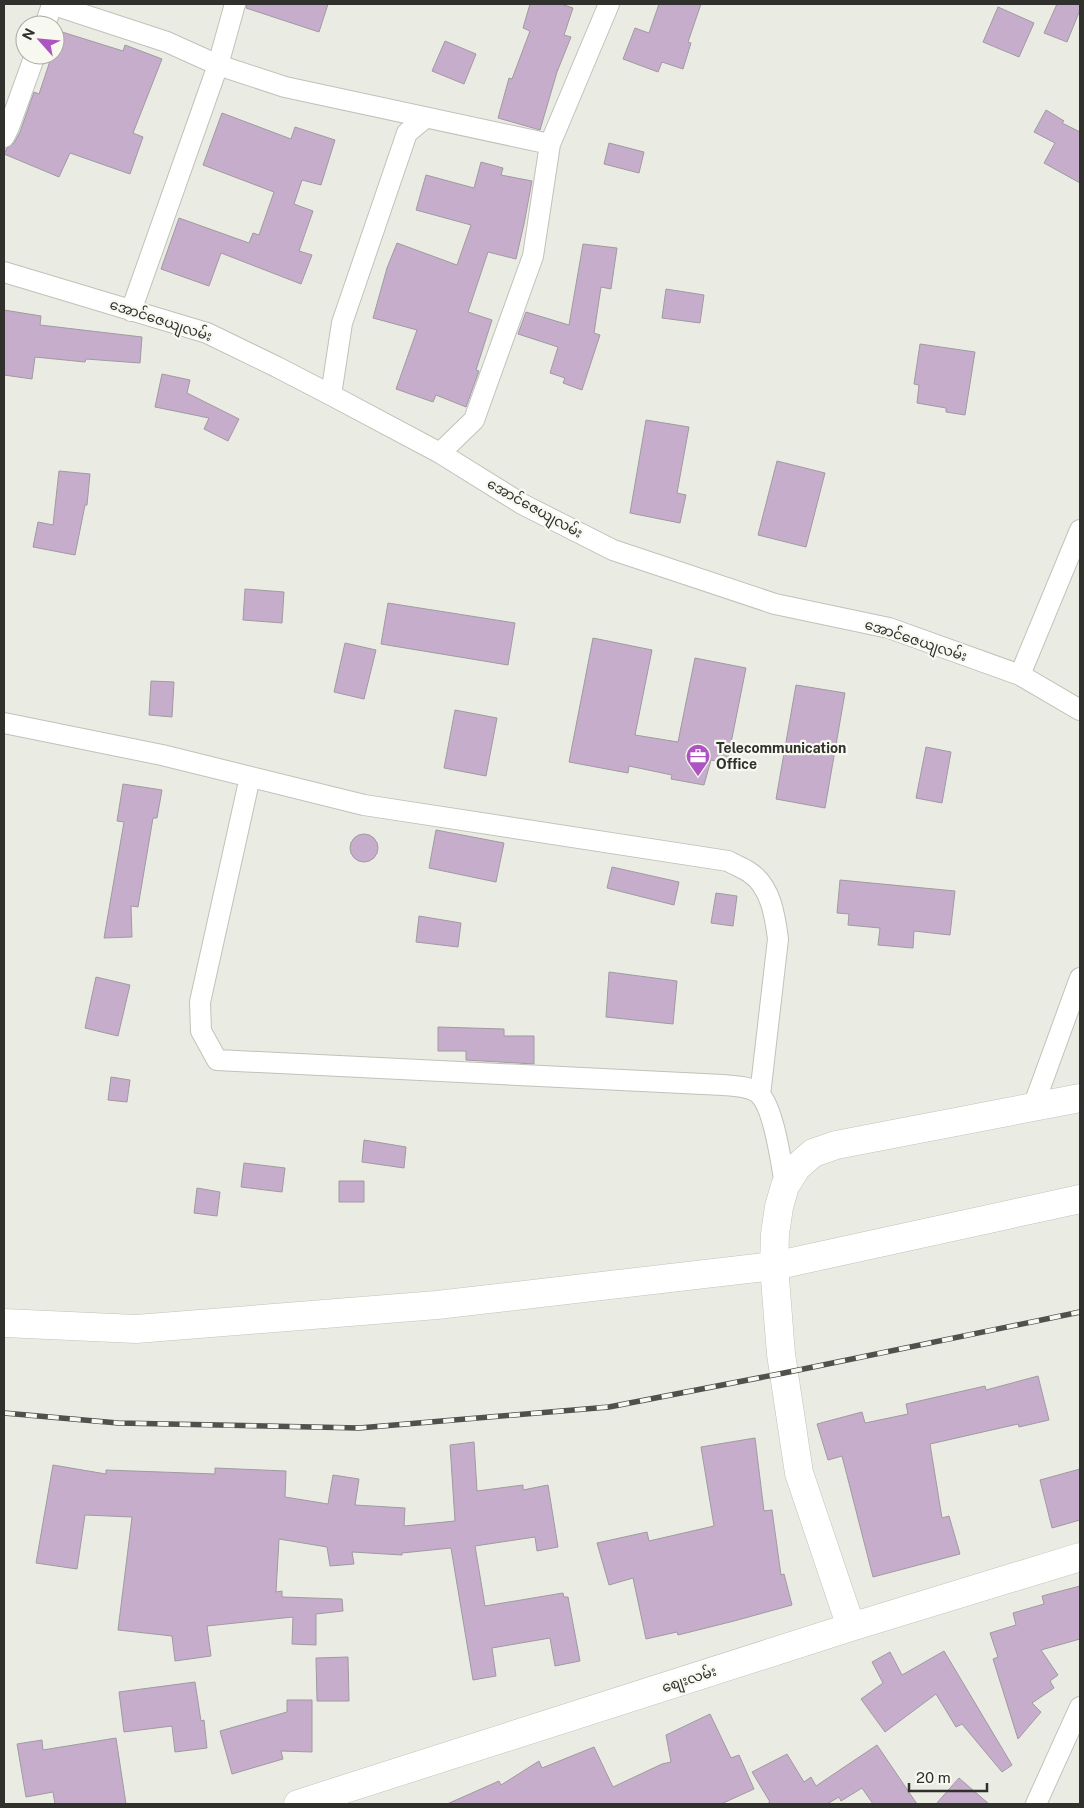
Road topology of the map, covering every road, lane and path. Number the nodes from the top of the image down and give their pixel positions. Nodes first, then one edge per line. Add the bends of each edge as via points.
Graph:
1 (52, 4) edge
2 (235, 4) edge
3 (609, 4) edge
4 (31, 65) edge
5 (218, 65) junction
6 (425, 118) junction
7 (4, 138) edge
8 (550, 144) junction
9 (4, 272) edge
10 (131, 311) junction
11 (331, 395) junction
12 (440, 453) junction
13 (1080, 530) edge
14 (1020, 675) junction
15 (1080, 710) edge
16 (4, 723) edge
17 (250, 777) junction
18 (1080, 978) edge
19 (760, 1095) junction
20 (1080, 1098) edge
21 (1033, 1107) junction
22 (785, 1186) junction
23 (1080, 1199) edge
24 (774, 1266) junction
25 (4, 1323) edge
26 (1080, 1557) edge
27 (851, 1627) junction
28 (1080, 1707) edge
29 (298, 1804) edge
30 (1036, 1804) edge

1 - 5 street via 168,42
2 - 5 street
3 - 8 street
4 - 7 street
5 - 6 street via 285,87
5 - 10 street
6 - 8 street
6 - 11 street via 407,133 342,323
8 - 12 street via 533,256 474,420
9 - 10 street, အောင်ဇေယျလမ်း
10 - 11 street, အောင်ဇေယျလမ်း via 207,334
11 - 12 street, အောင်ဇေယျလမ်း
12 - 14 street, အောင်ဇေယျလမ်း via 522,504 613,550 775,604 889,628
13 - 14 street
14 - 15 street, အောင်ဇေယျလမ်း
16 - 17 street via 162,755
17 - 19 street via 364,805 728,861 751,873 765,889 775,914 778,939
17 - 19 street via 200,1002 201,1031 217,1060 722,1084 746,1088
18 - 21 street
19 - 22 street via 775,1128
20 - 21 main road
21 - 22 main road via 836,1145 813,1153
22 - 24 main road via 775,1234
23 - 24 main road
24 - 25 main road via 437,1305 136,1329
24 - 27 main road via 781,1354 799,1473
26 - 27 main road, စျေးလမ်း
27 - 29 main road, စျေးလမ်း
28 - 30 street

